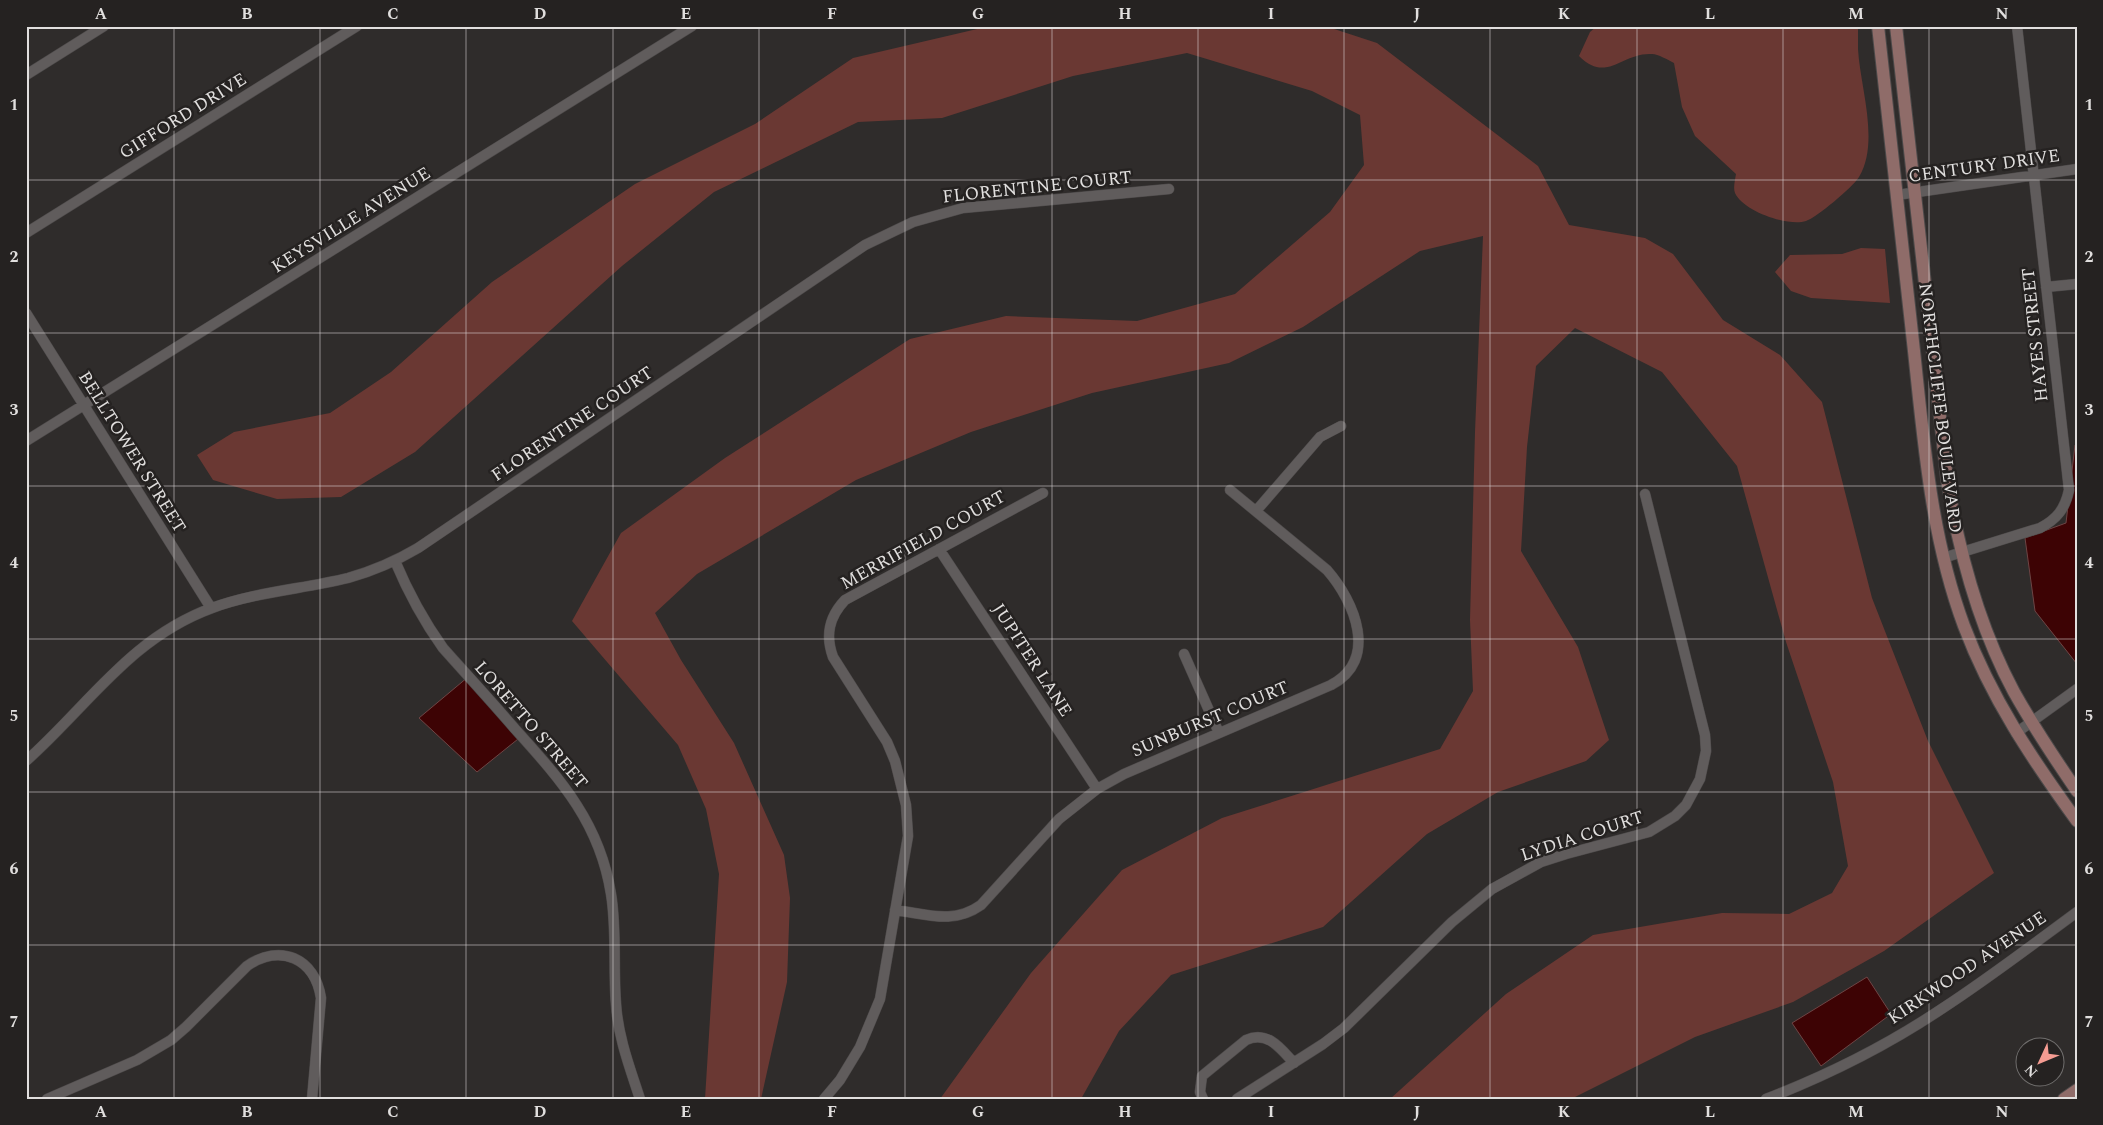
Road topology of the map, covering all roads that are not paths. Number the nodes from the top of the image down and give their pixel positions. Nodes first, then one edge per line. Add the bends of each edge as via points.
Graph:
1 (104, 26) edge
2 (357, 26) edge
3 (692, 26) edge
4 (1878, 26) edge
5 (1896, 26) edge
6 (2017, 26) edge
7 (26, 75) edge
8 (2077, 169) edge
9 (2033, 173) junction
10 (1169, 189) dead end
11 (1915, 193) junction
12 (1897, 195) junction
13 (26, 233) edge
14 (2077, 284) edge
15 (2046, 287) junction
16 (26, 313) edge
17 (84, 405) junction
18 (1342, 426) dead end
19 (26, 441) edge
20 (1230, 490) dead end
21 (1043, 494) dead end
22 (1645, 494) dead end
23 (1256, 511) junction
24 (939, 549) junction
25 (1961, 553) junction
26 (1943, 558) junction
27 (395, 561) junction
28 (211, 608) junction
29 (1184, 654) dead end
30 (2077, 689) edge
31 (2032, 723) junction
32 (1219, 733) junction
33 (2016, 733) junction
34 (26, 761) edge
35 (1097, 789) junction
36 (2077, 791) edge
37 (2077, 821) edge
38 (895, 910) junction
39 (2077, 912) edge
40 (1294, 1063) junction
41 (2076, 1090) edge
42 (47, 1099) edge
43 (312, 1099) edge
44 (640, 1099) edge
45 (824, 1099) edge
46 (1202, 1099) edge
47 (1237, 1099) edge
48 (1766, 1099) edge
49 (2064, 1099) edge

1 - 7 street
2 - 13 street, GIFFORD DRIVE
3 - 17 street, KEYSVILLE AVENUE
4 - 12 main road, NORTHCLIFFE BOULEVARD
5 - 11 main road, NORTHCLIFFE BOULEVARD
6 - 9 street, HAYES STREET
8 - 9 street, CENTURY DRIVE
9 - 11 street, CENTURY DRIVE
9 - 15 street, HAYES STREET
10 - 27 street, FLORENTINE COURT via 963,208 887,232
11 - 12 street, CENTURY DRIVE
11 - 25 main road, NORTHCLIFFE BOULEVARD via 1947,479
12 - 26 main road, NORTHCLIFFE BOULEVARD via 1929,481
14 - 15 street
15 - 25 street, HAYES STREET via 2068,480 2067,500 2056,518 2040,528
16 - 17 street, BELLTOWER STREET
17 - 19 street, KEYSVILLE AVENUE
17 - 28 street, BELLTOWER STREET
18 - 23 street via 1320,437
20 - 23 street, SUNBURST COURT
21 - 24 street, MERRIFIELD COURT
22 - 40 street, LYDIA COURT via 1705,735 1704,766 1694,794 1675,816 1649,832 1541,862 1492,889 1452,922 1344,1028
23 - 32 street, SUNBURST COURT via 1328,570 1338,582 1352,609 1358,652 1351,668 1338,681
24 - 35 street, JUPITER LANE
24 - 38 street, MERRIFIELD COURT via 845,600 829,627 833,657 887,742 901,781 908,836
25 - 26 street, HAYES STREET
25 - 31 main road, NORTHCLIFFE BOULEVARD via 1981,619 1996,655
26 - 33 main road, NORTHCLIFFE BOULEVARD via 1979,662
27 - 28 street, FLORENTINE COURT via 348,578
27 - 44 street, LORETTO STREET via 428,628 564,783 590,826 611,893 618,1027
28 - 34 street, FLORENTINE COURT via 164,631 122,663
29 - 32 street
30 - 31 street
31 - 33 street
31 - 36 main road, NORTHCLIFFE BOULEVARD
32 - 35 street, SUNBURST COURT
33 - 37 main road, NORTHCLIFFE BOULEVARD
35 - 38 street, SUNBURST COURT via 1059,819 973,911 948,918
38 - 45 street, MERRIFIELD COURT via 880,999 871,1024 847,1070
39 - 48 street, KIRKWOOD AVENUE via 1983,981 1896,1037
40 - 46 street via 1268,1039 1253,1037 1202,1076
40 - 47 street, LYDIA COURT
41 - 49 main road
42 - 43 street via 154,1051 186,1027 247,966 276,955 302,962 310,969 319,987 321,998

